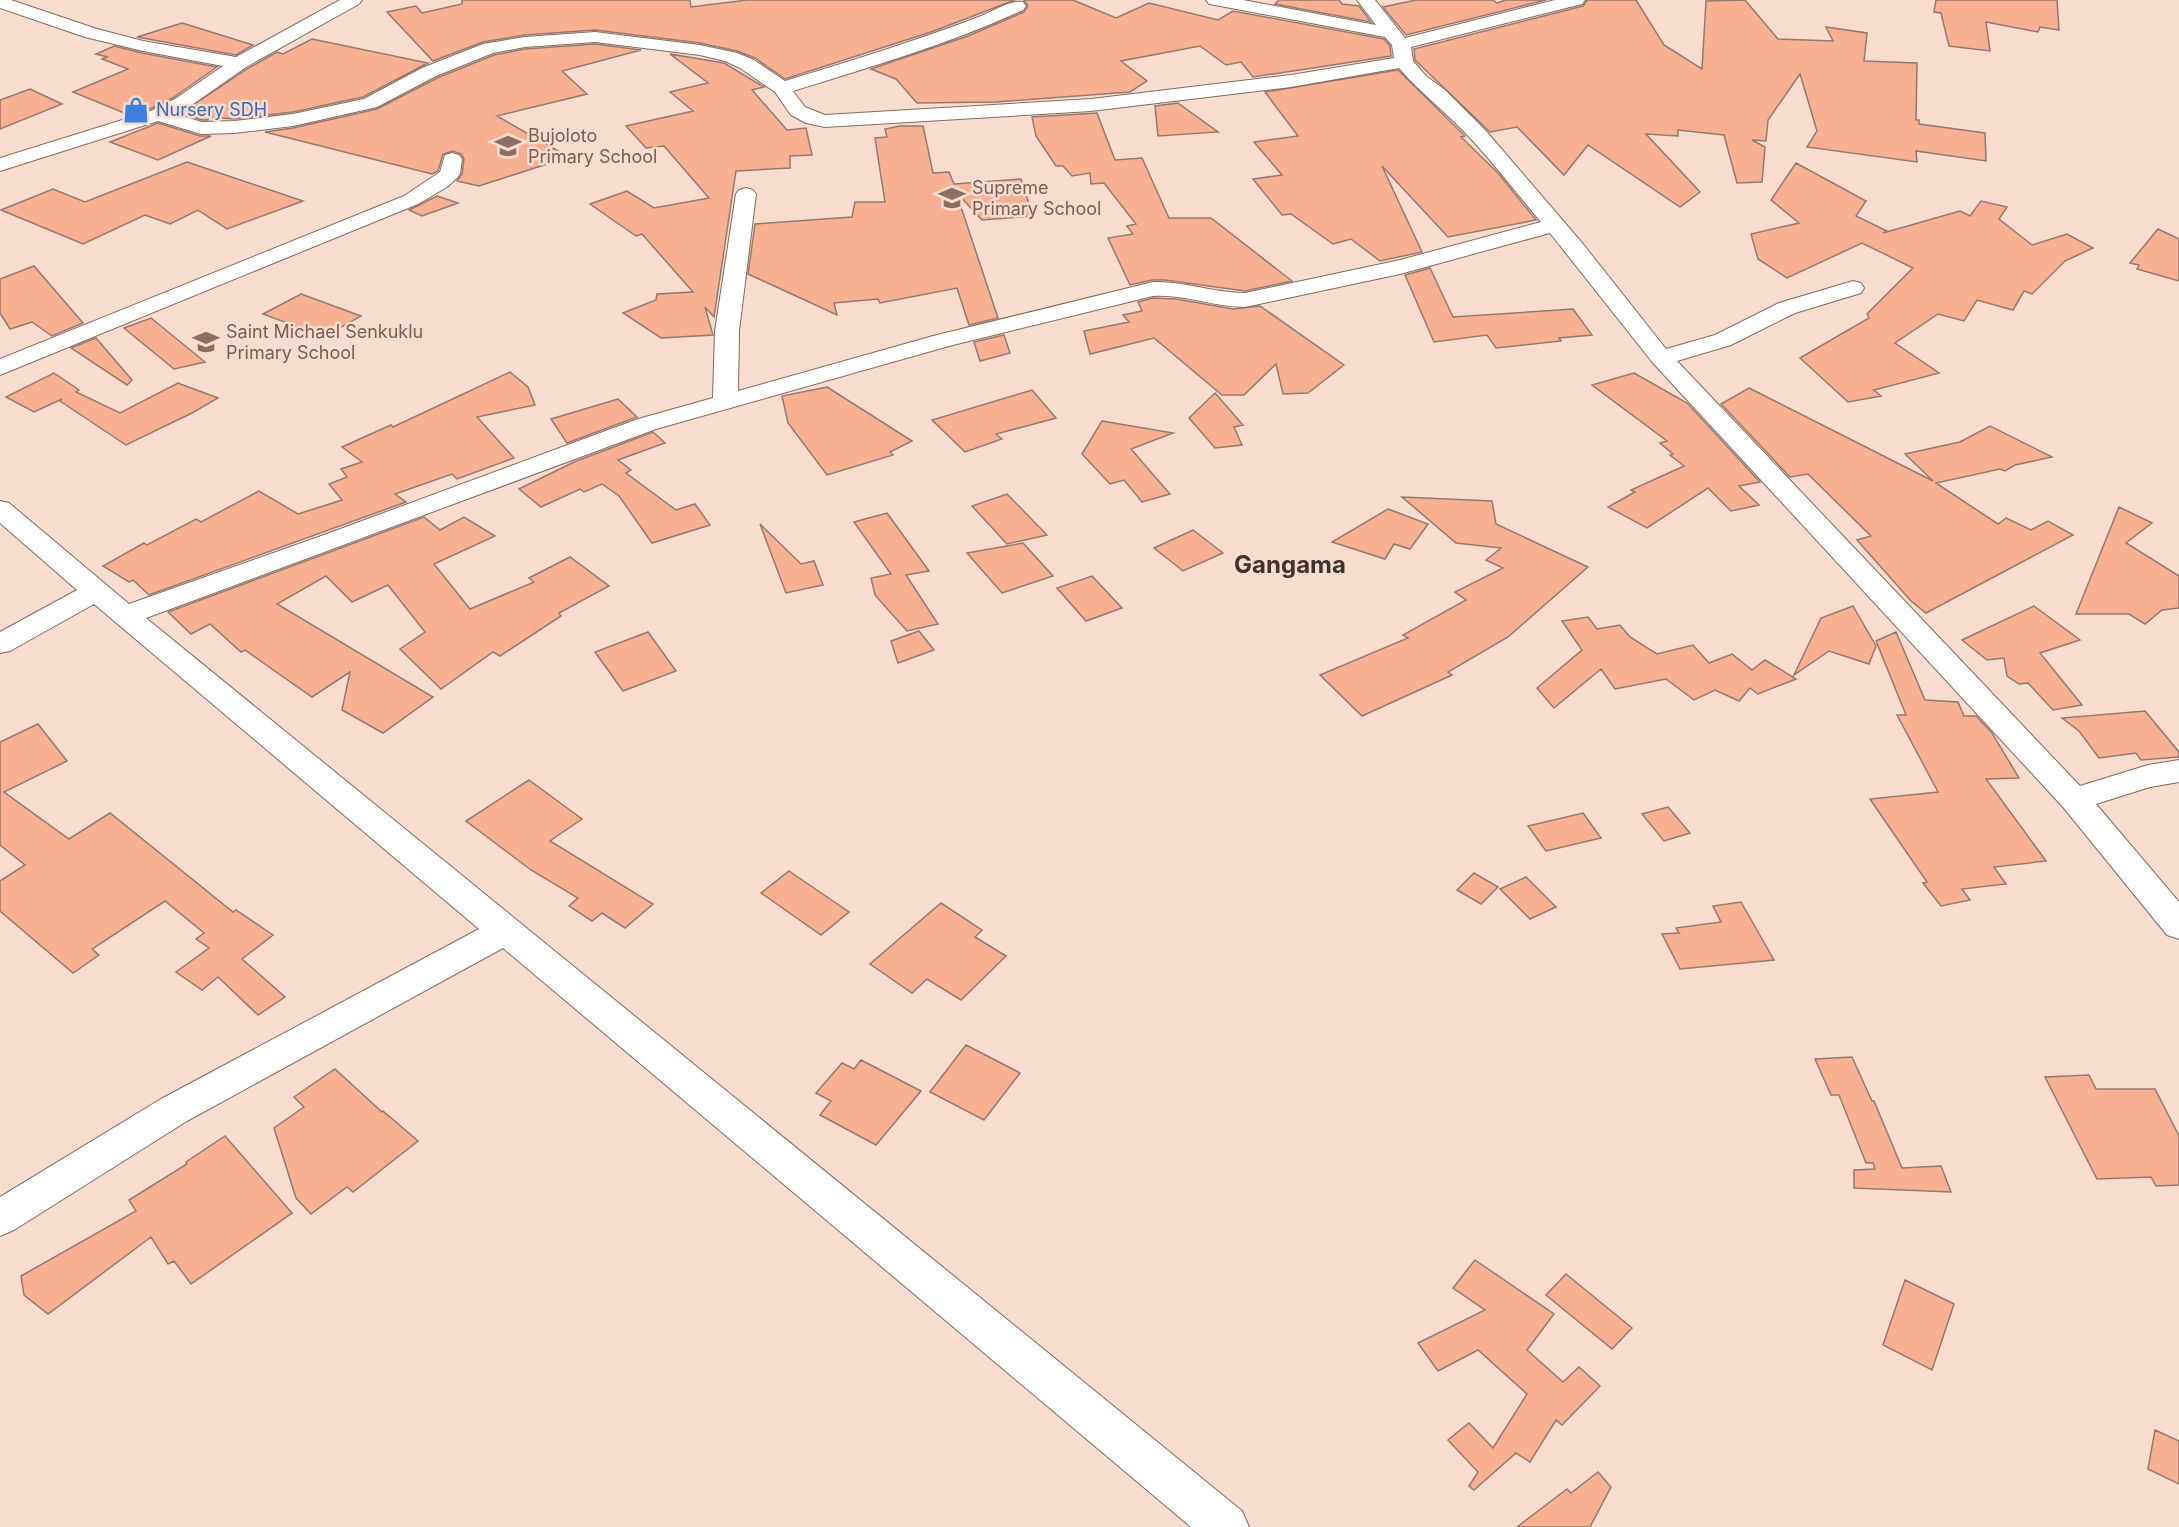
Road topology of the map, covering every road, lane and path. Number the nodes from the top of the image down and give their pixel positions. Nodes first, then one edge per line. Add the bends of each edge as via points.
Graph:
1 (352, 0) edge
2 (1215, 0) edge
3 (1366, 0) edge
4 (1576, 0) edge
5 (0, 2) edge
6 (1017, 6) dead end
7 (1399, 47) junction
8 (239, 63) junction
9 (782, 88) junction
10 (158, 115) junction
11 (452, 159) dead end
12 (0, 165) edge
13 (746, 194) dead end
14 (1553, 225) junction
15 (1853, 288) dead end
16 (1660, 358) junction
17 (0, 368) edge
18 (725, 403) junction
19 (0, 509) edge
20 (96, 591) junction
21 (125, 616) junction
22 (0, 644) edge
23 (2179, 771) edge
24 (2074, 799) junction
25 (2179, 926) edge
26 (507, 930) junction
27 (0, 1218) edge
28 (1226, 1527) edge

1 - 8 street
2 - 7 street
3 - 7 street
4 - 7 street
5 - 8 street via 91,33
6 - 9 street via 874,60
7 - 9 street via 1291,81 1091,105 825,121 798,111
7 - 14 street via 1419,80 1479,135
8 - 10 street
9 - 10 street via 747,64 713,52 578,37 489,48 429,72 370,103 293,120 201,128
10 - 12 street
11 - 17 street via 450,174 411,200
13 - 18 street via 727,330
14 - 16 street
14 - 18 street via 1440,259 1245,300 1176,288 1153,289 941,341
15 - 16 street via 1787,308 1723,340
16 - 24 street
18 - 21 street via 647,424
19 - 20 street
20 - 21 street
20 - 22 street
21 - 26 street
23 - 24 street via 2148,776
24 - 25 street
26 - 27 street via 174,1110
26 - 28 street

